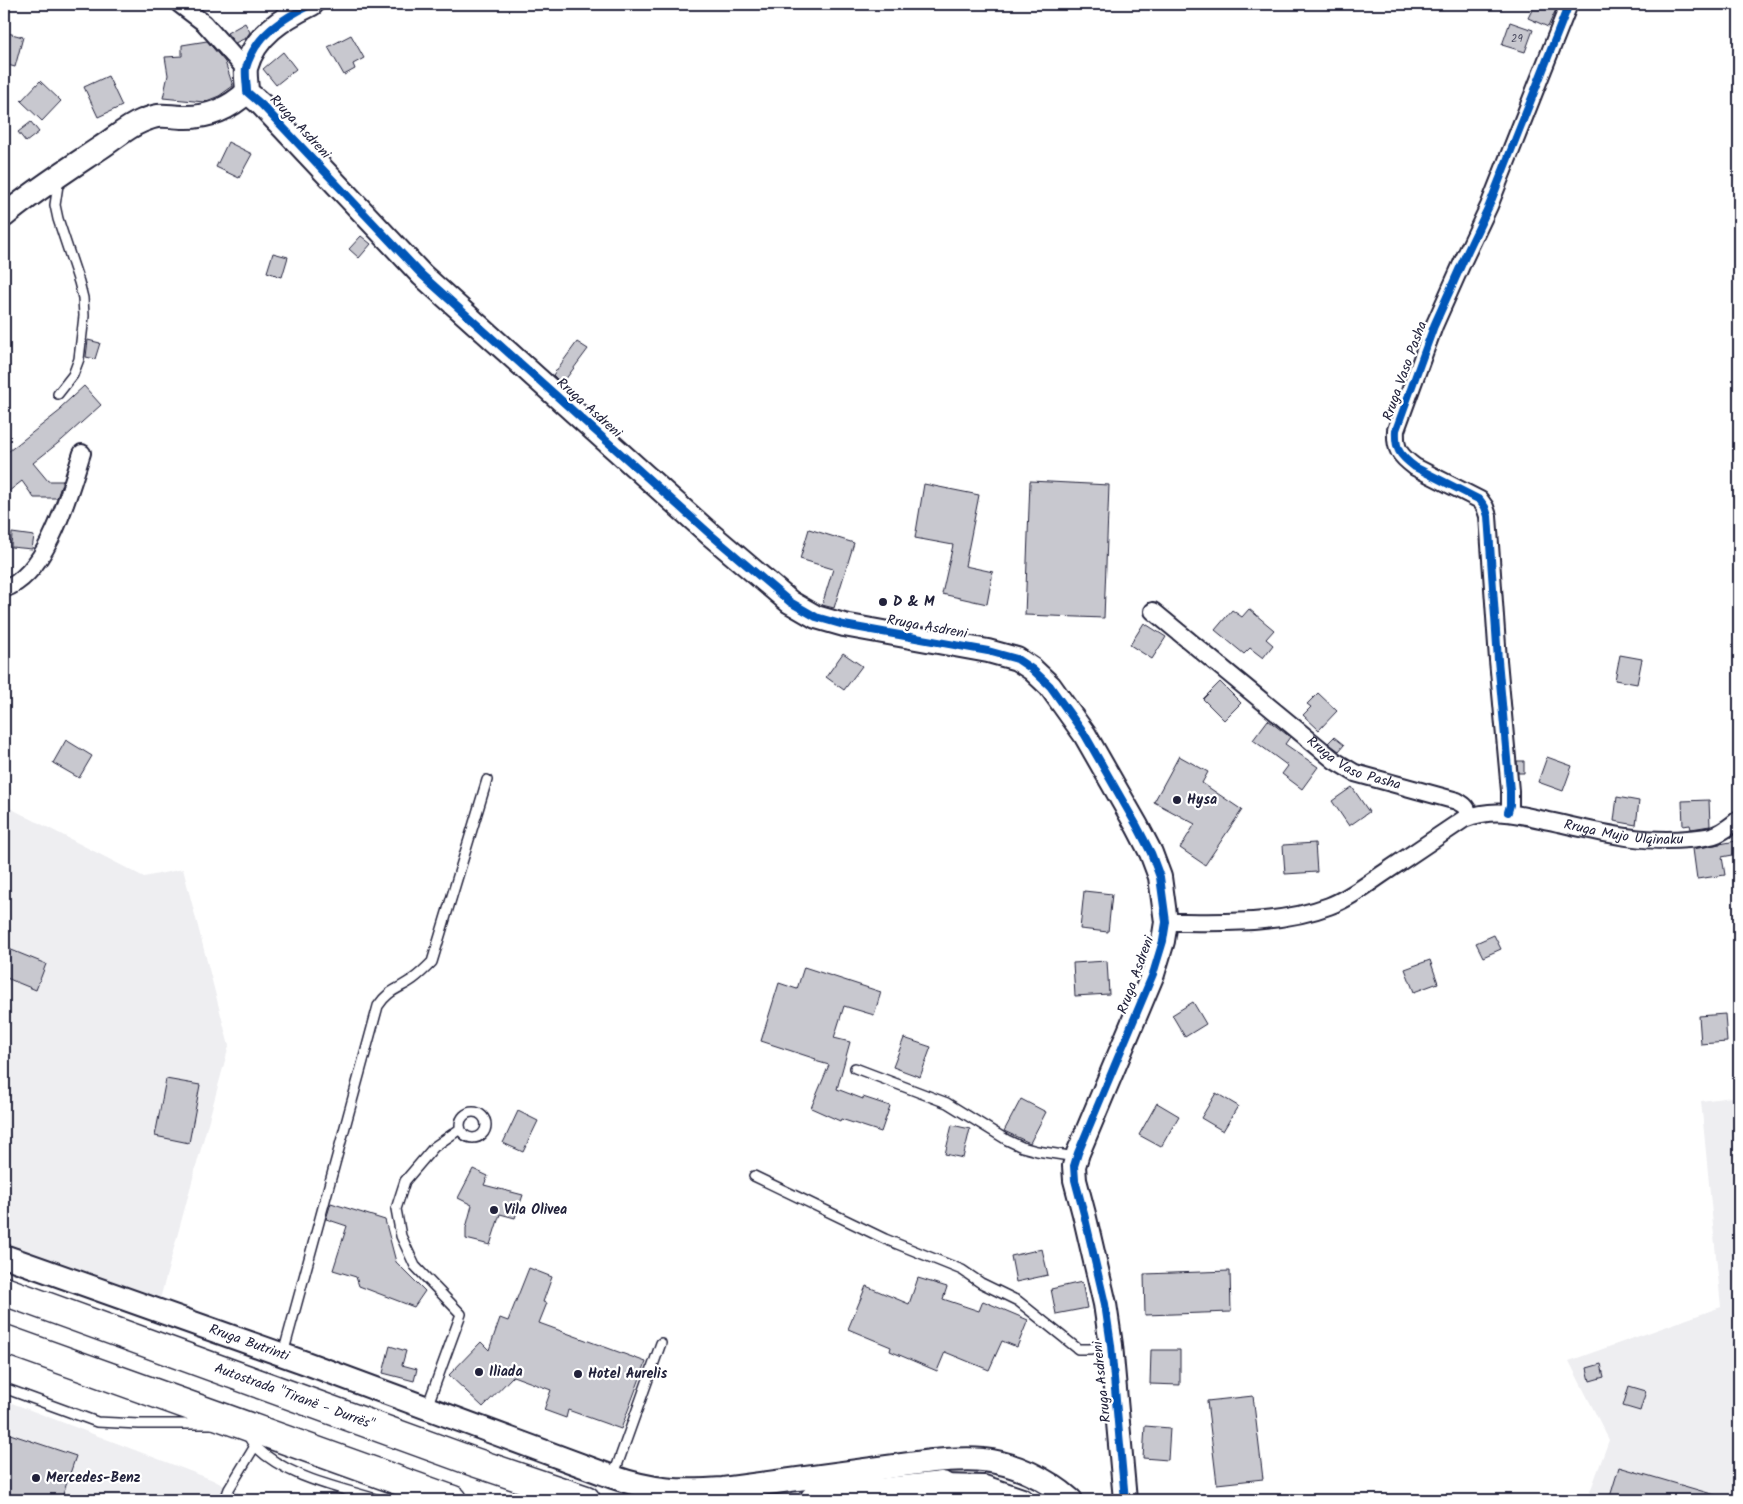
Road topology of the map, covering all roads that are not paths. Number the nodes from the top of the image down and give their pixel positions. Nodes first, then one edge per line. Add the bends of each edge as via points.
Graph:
1 (179, 4) edge
2 (312, 4) edge
3 (1569, 4) edge
4 (247, 81) junction
5 (59, 176) junction
6 (4, 216) edge
7 (58, 394) dead end
8 (82, 453) dead end
9 (4, 589) edge
10 (1153, 611) dead end
11 (488, 780) dead end
12 (1508, 812) junction
13 (1468, 817) junction
14 (1738, 825) edge
15 (1166, 922) junction
16 (855, 1068) dead end
17 (460, 1129) dead end
18 (1077, 1157) junction
19 (754, 1176) dead end
20 (4, 1256) edge
21 (4, 1291) edge
22 (4, 1339) edge
23 (661, 1343) dead end
24 (1111, 1345) junction
25 (282, 1354) junction
26 (4, 1388) edge
27 (427, 1408) junction
28 (248, 1435) junction
29 (613, 1477) junction
30 (942, 1486) junction
31 (656, 1495) edge
32 (225, 1500) edge
33 (380, 1500) edge
34 (453, 1500) edge
35 (586, 1500) edge
36 (814, 1500) edge
37 (908, 1500) edge
38 (1022, 1500) edge
39 (1071, 1500) edge
40 (1125, 1500) edge

1 - 4 street via 204,23
2 - 4 street via 273,26 258,44
3 - 12 street, Rruga Vaso Pasha via 1489,206 1434,326 1396,430 1396,444 1407,461 1480,500 1488,516 1510,791
4 - 5 street via 235,104 202,117 162,114 140,122
4 - 15 street, Rruga Asdreni via 262,104 422,275 790,602 816,617 844,625 988,650 1017,659 1032,669 1050,686 1085,734 1137,826 1160,877
5 - 6 street
5 - 7 lane via 55,205 79,282 84,316 79,359 73,376
8 - 9 street via 64,510 38,561 24,578
10 - 13 street, Rruga Vaso Pasha via 1345,768 1457,801 1464,805
11 - 25 lane via 432,962 412,980 384,997 378,1006
12 - 13 street
12 - 14 street, Rruga Mujo Ulqinaku via 1654,841 1700,838
13 - 15 street via 1329,906 1259,920
15 - 18 street, Rruga Asdreni via 1153,974
16 - 18 lane via 947,1103 1022,1147
17 - 27 lane via 434,1147 405,1181 396,1209 401,1236 415,1266 461,1314
18 - 24 street, Rruga Asdreni via 1075,1180 1102,1287
19 - 24 lane, Rruga Asdreni via 885,1239 962,1270 1018,1301 1078,1349
20 - 25 street, Rruga Butrinti
21 - 35 highway, Autostrada "Tiranë - Durrës"
22 - 28 highway
23 - 29 lane
24 - 40 street, Rruga Asdreni
25 - 27 street, Rruga Butrinti
26 - 28 lane via 97,1422
27 - 29 street, Rruga Butrinti
28 - 32 lane
28 - 33 lane via 280,1464
28 - 34 highway
29 - 31 street, Rruga Butrinti
30 - 36 highway
30 - 37 street
30 - 38 street via 984,1487
31 - 39 street, Rruga Butrinti via 964,1459 984,1460 1022,1470 1042,1479

